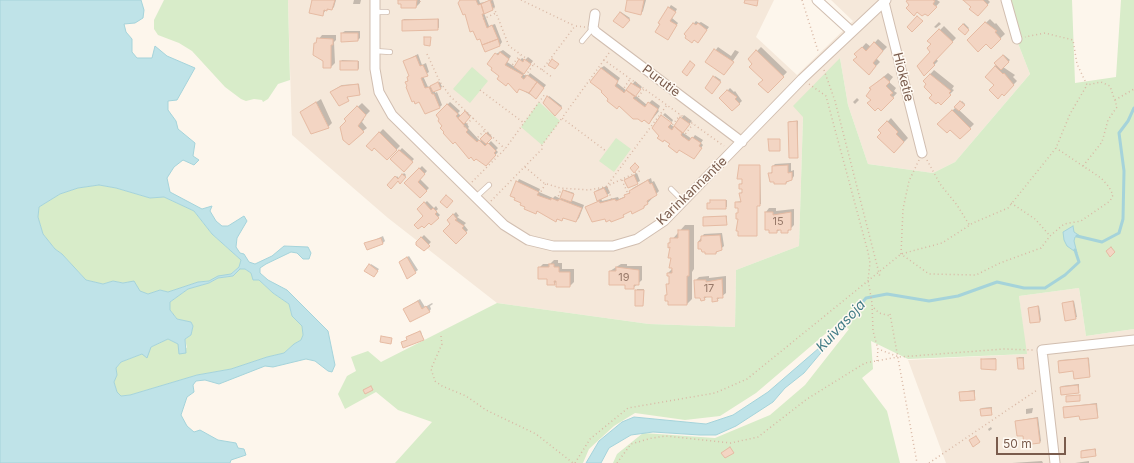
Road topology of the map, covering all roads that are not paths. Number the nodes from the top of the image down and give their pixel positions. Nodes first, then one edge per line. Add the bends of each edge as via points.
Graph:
1 (375, 0) edge
2 (817, 0) edge
3 (1006, 0) edge
4 (885, 1) edge
5 (375, 12) junction
6 (387, 12) dead end
7 (595, 14) dead end
8 (593, 28) junction
9 (852, 31) junction
10 (1017, 39) road end
11 (582, 41) dead end
12 (375, 51) junction
13 (390, 52) dead end
14 (742, 142) junction
15 (922, 152) road end
16 (489, 185) dead end
17 (671, 189) dead end
18 (476, 197) junction
19 (684, 202) junction
20 (1134, 340) edge
21 (1055, 463) edge

1 - 5 street, Karinkannantie
2 - 9 street
3 - 10 street
4 - 9 street, Karinkannantie
4 - 15 street, Hioketie
5 - 6 lane
5 - 12 street, Karinkannantie
7 - 8 street
8 - 11 lane
8 - 14 street, Purutie
9 - 14 street, Karinkannantie
12 - 13 lane
12 - 18 street, Karinkannantie via 379,92 392,114
14 - 19 street, Karinkannantie
16 - 18 lane
17 - 19 lane
18 - 19 street, Karinkannantie via 504,225 528,240 554,246 612,246 637,239 664,221
20 - 21 street via 1042,350

